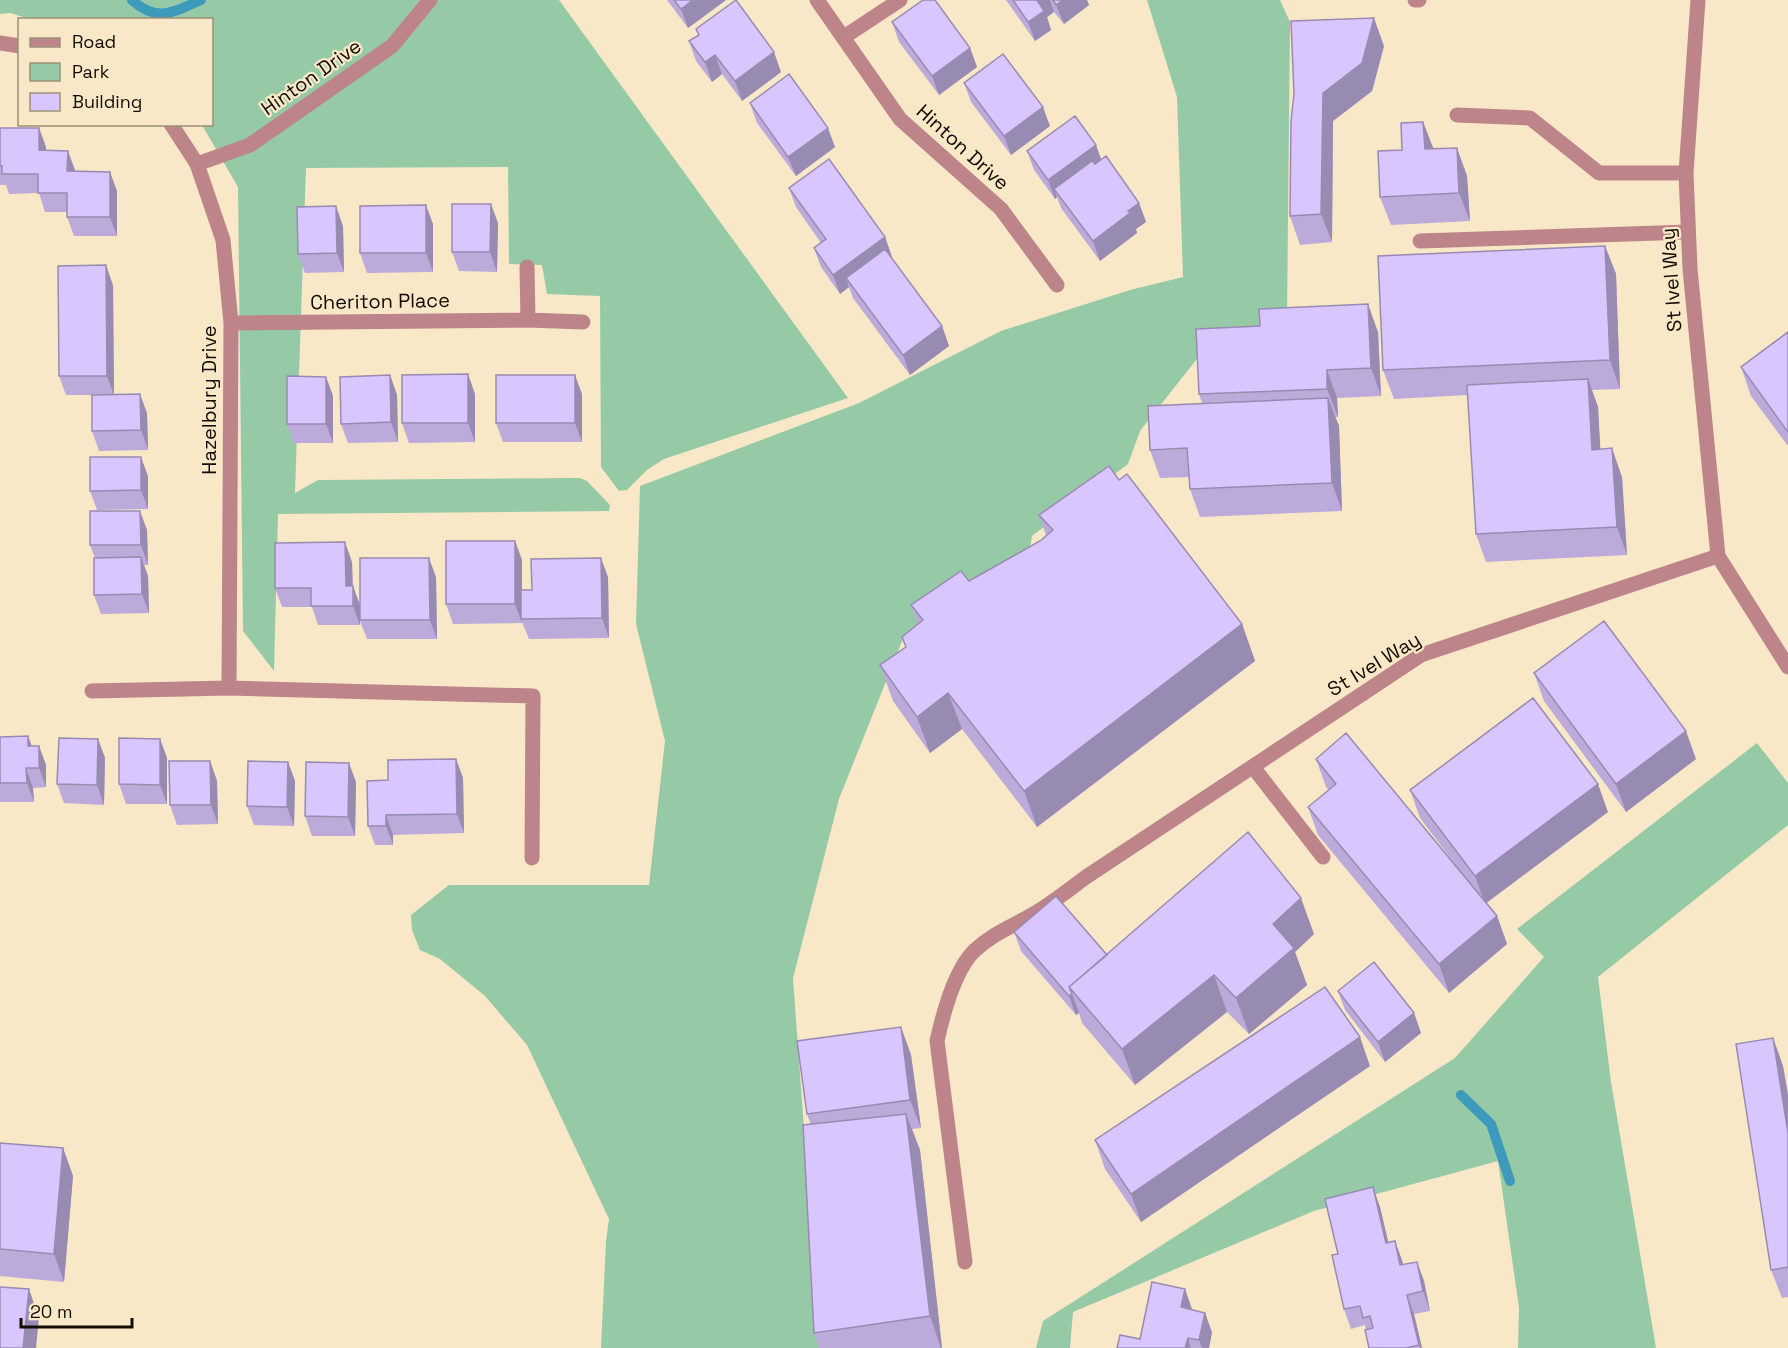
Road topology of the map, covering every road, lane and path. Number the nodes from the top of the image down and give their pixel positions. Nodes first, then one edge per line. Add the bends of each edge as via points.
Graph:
1 (430, 0) edge
2 (817, 0) edge
3 (900, 0) edge
4 (1698, 0) edge
5 (844, 38) junction
6 (0, 43) edge
7 (18, 46) edge
8 (1457, 115) dead end
9 (172, 126) edge
10 (197, 164) junction
11 (1686, 173) junction
12 (1688, 232) junction
13 (1420, 241) dead end
14 (527, 267) dead end
15 (1057, 285) dead end
16 (528, 320) junction
17 (584, 322) dead end
18 (231, 323) junction
19 (1718, 556) junction
20 (1788, 667) edge
21 (229, 688) junction
22 (92, 690) dead end
23 (1253, 767) junction
24 (1323, 857) dead end
25 (532, 858) dead end
26 (966, 1262) dead end

1 - 10 street, Hinton Drive via 392,46 250,145
2 - 5 street, Hinton Drive
3 - 5 street
4 - 11 street, St Ivel Way
5 - 15 street, Hinton Drive via 900,119 1001,208
6 - 7 street
8 - 11 street via 1530,118 1599,173
9 - 10 street, Hazelbury Drive
10 - 18 street, Hazelbury Drive via 223,240
11 - 12 street, St Ivel Way
12 - 13 street
12 - 19 street, St Ivel Way
14 - 16 street
16 - 17 street, Cheriton Place
16 - 18 street, Cheriton Place
18 - 21 street, Hazelbury Drive
19 - 20 street, St Ivel Way
19 - 23 street, St Ivel Way via 1420,655
21 - 22 street
21 - 25 street via 533,696
23 - 24 street
23 - 26 street, St Ivel Way via 1039,911 1001,929 972,953 957,978 937,1041

